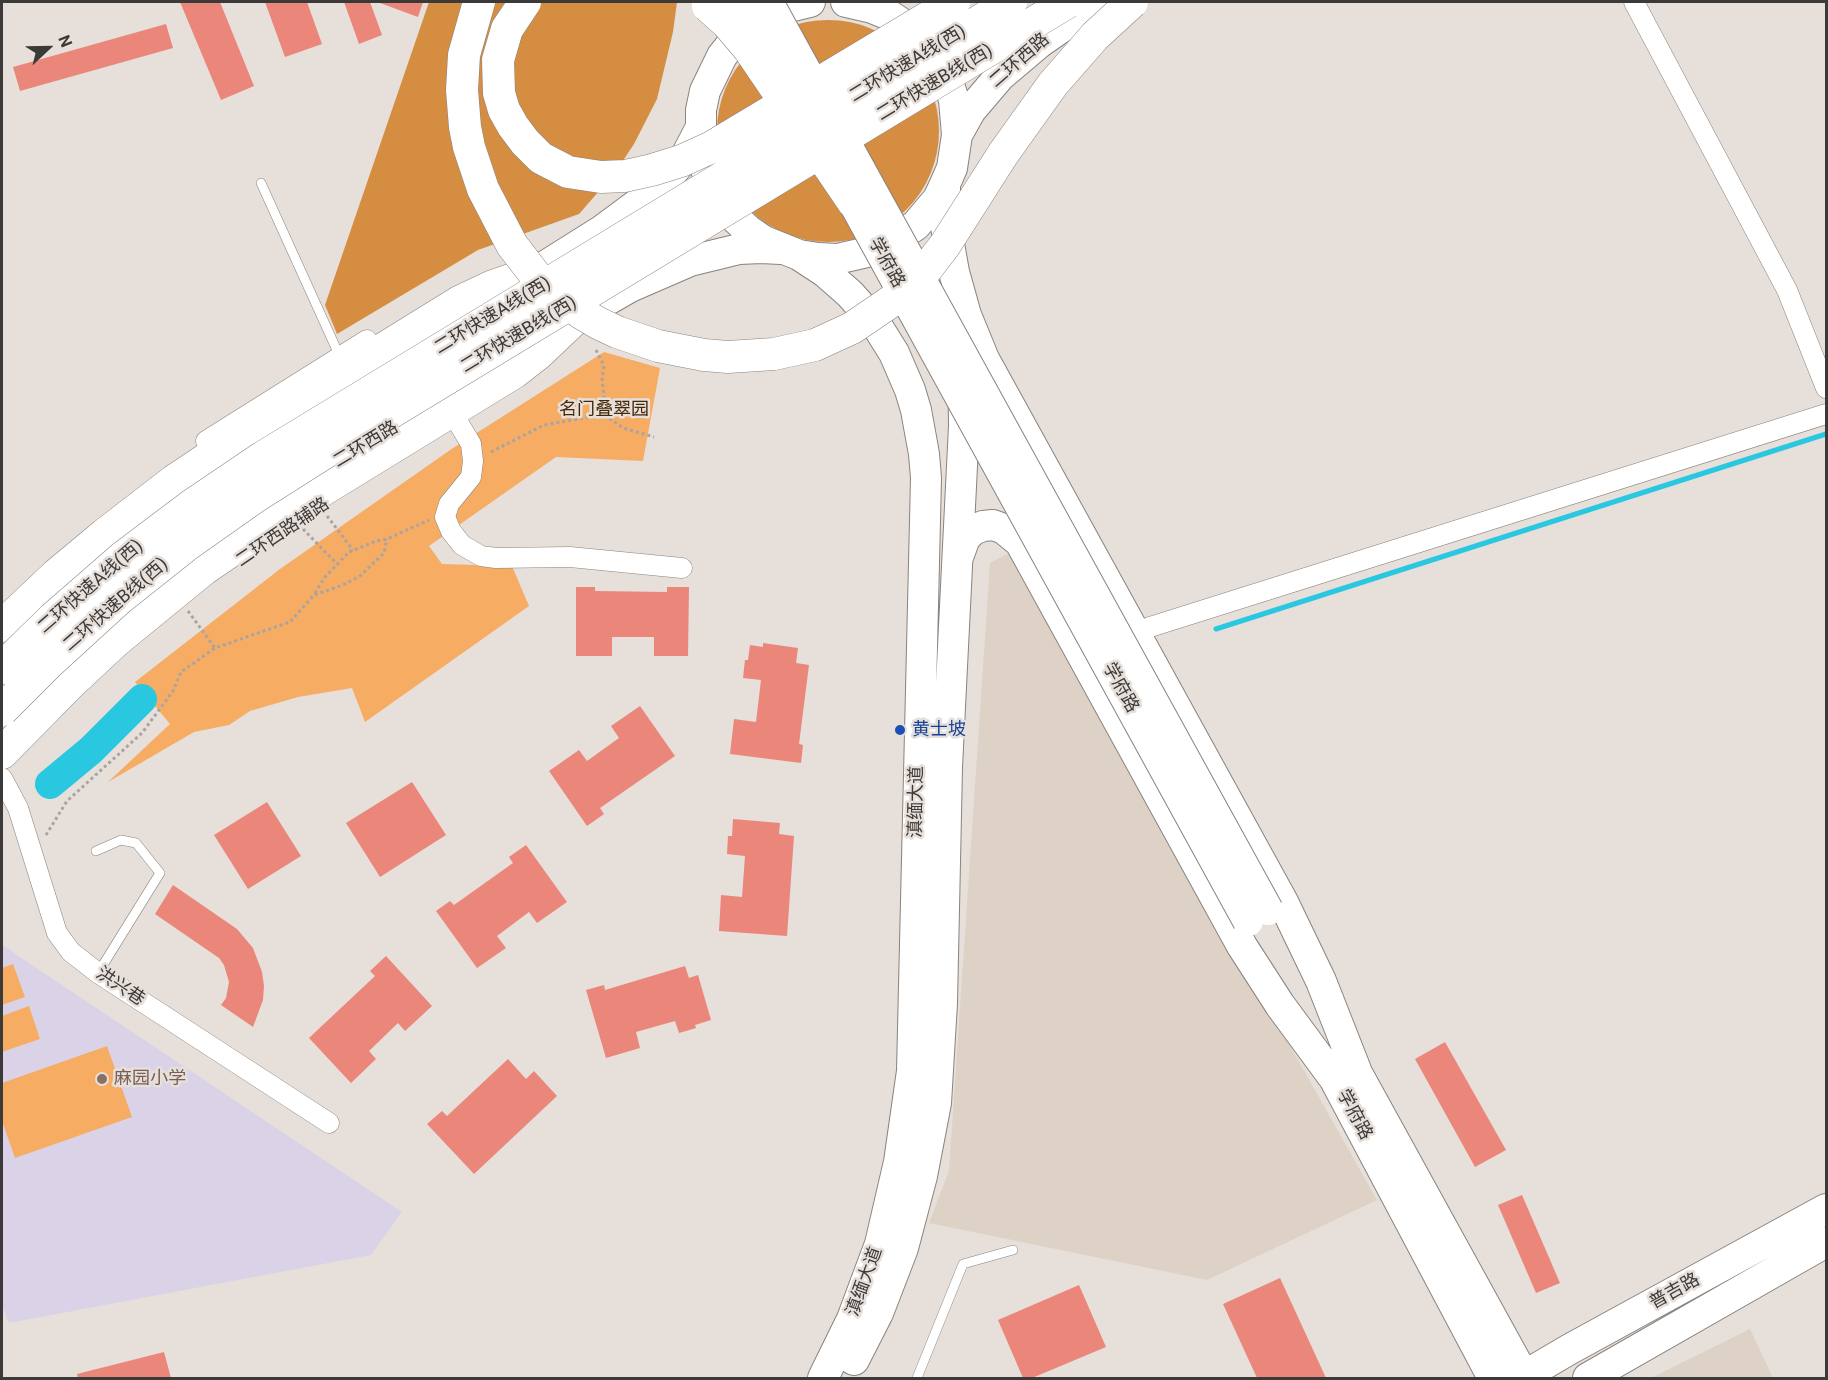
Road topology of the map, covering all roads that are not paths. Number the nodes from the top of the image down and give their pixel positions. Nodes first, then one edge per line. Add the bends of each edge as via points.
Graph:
1 (479, 2) edge
2 (525, 2) edge
3 (705, 2) edge
4 (742, 2) edge
5 (768, 2) edge
6 (810, 2) edge
7 (850, 2) edge
8 (953, 2) edge
9 (1011, 2) edge
10 (1068, 2) edge
11 (1098, 2) edge
12 (1132, 2) edge
13 (1634, 2) edge
14 (889, 15) junction
15 (712, 73) junction
16 (700, 129) junction
17 (957, 135) junction
18 (261, 183) dead end
19 (945, 184) junction
20 (853, 202) junction
21 (790, 252) junction
22 (544, 268) junction
23 (957, 286) junction
24 (576, 318) junction
25 (338, 367) junction
26 (1827, 388) edge
27 (1827, 414) edge
28 (459, 424) junction
29 (1088, 547) junction
30 (958, 557) junction
31 (682, 568) dead end
32 (1039, 576) junction
33 (2, 625) edge
34 (1135, 634) junction
35 (2, 647) edge
36 (2, 668) edge
37 (2, 710) edge
38 (2, 732) edge
39 (2, 753) edge
40 (2, 769) edge
41 (2, 778) edge
42 (96, 851) dead end
43 (1258, 916) junction
44 (98, 974) junction
45 (1346, 1075) junction
46 (329, 1123) dead end
47 (1827, 1209) edge
48 (1827, 1242) edge
49 (1012, 1250) dead end
50 (823, 1378) edge
51 (844, 1378) edge
52 (916, 1378) edge
53 (1492, 1378) edge
54 (1524, 1378) edge
55 (1588, 1378) edge

1 - 12 highway, bridge via 464,56 465,127 483,189 512,245 550,290 598,323 658,346 728,357 774,354 815,345 852,328 899,296 945,245 1002,154 1053,84 1095,36
2 - 8 highway, bridge via 507,29 498,60 504,110 541,158 568,172 607,177 659,168 712,147
3 - 15 main road via 713,40
3 - 20 highway, bridge via 749,49
4 - 20 main road, 学府路, bridge
5 - 43 main road, 学府路, bridge
6 - 15 main road via 781,9 748,28
7 - 14 main road
8 - 14 main road
9 - 36 highway, 二环快速A线(西), bridge via 255,462 123,557
10 - 37 highway, 二环快速B线(西), bridge via 255,497 120,599
11 - 17 main road, 二环西路 via 1000,76 971,110
13 - 26 street via 1787,290
14 - 17 main road via 918,37 940,66 954,100
15 - 16 main road via 701,110
16 - 21 main road, 滇缅大道 via 705,167 722,201 748,230
16 - 22 main road via 686,156 651,194
17 - 19 main road via 956,152
18 - 25 lane
19 - 21 main road, 二环西路 via 928,213 888,244 837,259
19 - 23 main road, 学府路 via 946,233
20 - 43 main road, 学府路, bridge
21 - 24 main road, 二环西路 via 740,249 690,261 630,287
21 - 50 main road, 滇缅大道 via 825,272 850,294 874,321 894,353 916,410 926,478 912,1071 899,1162 880,1244 852,1319
22 - 24 main road via 561,266 578,279 584,300
22 - 25 highway via 467,298
22 - 35 main road via 199,482 98,558
23 - 29 main road, 学府路 via 984,359
23 - 30 main road, 滇缅大道 via 965,394
24 - 28 street, 二环西路辅路 via 565,340 544,366 516,389
24 - 38 main road, 二环西路 via 312,479 196,557 106,630
24 - 39 highway via 514,372 204,569 139,621
25 - 33 highway via 159,492 81,554
27 - 34 street
28 - 31 street via 471,444 471,477 449,504 445,517 462,545 481,556 496,558 570,557
28 - 40 street, 二环西路辅路 via 235,565 126,652
29 - 32 main road via 1075,540 1056,543 1041,557
29 - 34 main road, 学府路
30 - 32 main road via 973,530 999,526 1015,537
30 - 51 main road, 滇缅大道 via 936,1103 903,1248 878,1313
32 - 45 main road via 1242,946 1280,1005
34 - 45 main road, 学府路 via 1291,918 1327,995
41 - 44 street, 洪兴巷 via 18,808 57,933 71,952
42 - 44 lane via 121,840 136,843 160,873
43 - 45 main road, 学府路
44 - 46 street, 洪兴巷
45 - 53 main road, 学府路
45 - 54 main road, 学府路
47 - 54 main road, 普吉路 via 1570,1348
48 - 55 main road, 普吉路
49 - 52 lane via 963,1264

